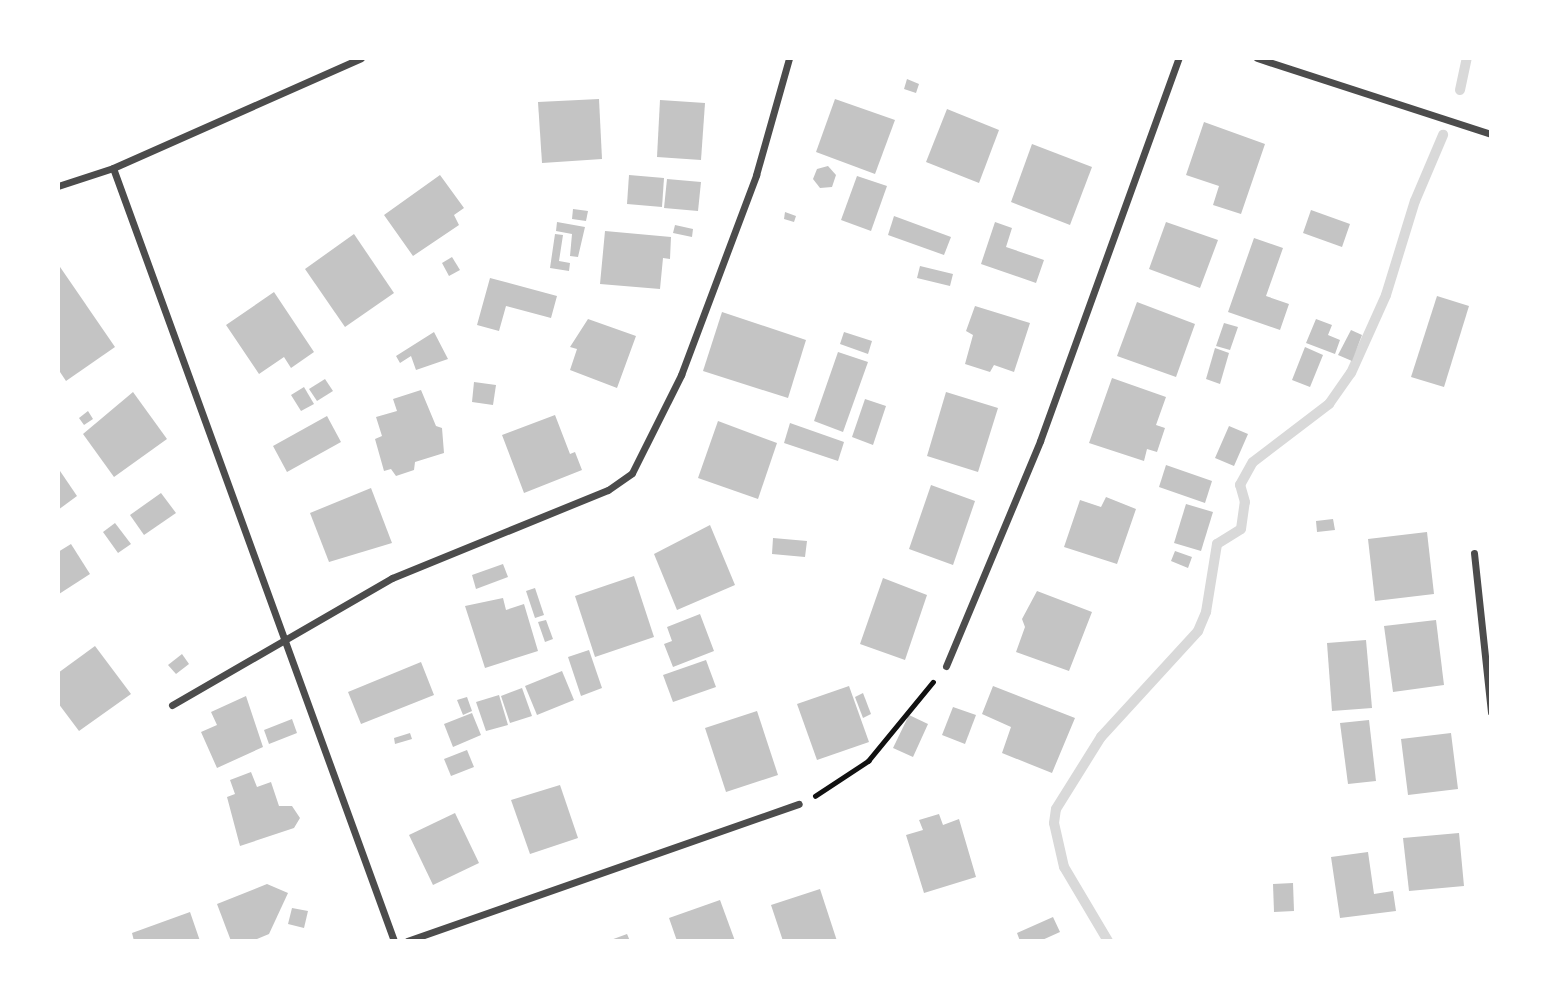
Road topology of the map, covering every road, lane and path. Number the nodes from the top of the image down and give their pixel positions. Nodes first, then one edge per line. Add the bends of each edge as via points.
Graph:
1 (361, 58) edge
2 (789, 58) edge
3 (1179, 58) edge
4 (1257, 58) edge
5 (1491, 134) edge
6 (113, 168) junction
7 (58, 186) edge
8 (1474, 553) dead end
9 (285, 639) junction
10 (946, 666) joint
11 (172, 705) dead end
12 (1491, 712) edge
13 (799, 804) joint
14 (394, 941) edge
15 (407, 941) edge

1 - 6 street
2 - 9 street via 756,174 681,375 632,474 608,490 392,578
3 - 10 street via 1040,441
4 - 5 street
6 - 7 street
6 - 9 street
8 - 12 street
9 - 11 street
9 - 14 street
10 - 13 path via 868,761 844,781
13 - 15 street

